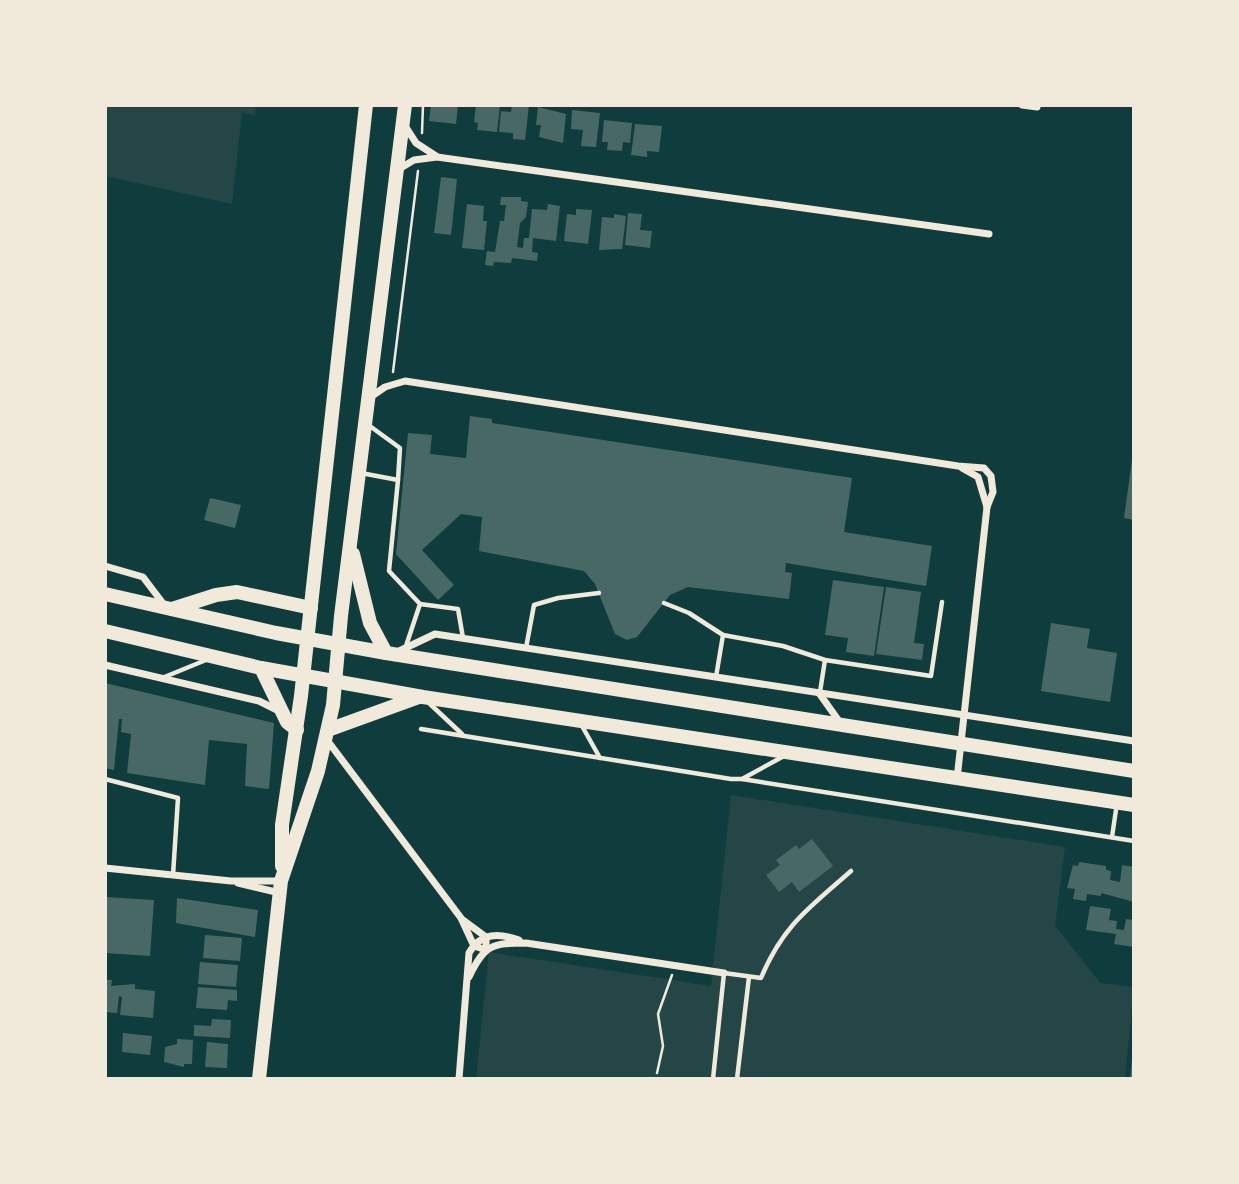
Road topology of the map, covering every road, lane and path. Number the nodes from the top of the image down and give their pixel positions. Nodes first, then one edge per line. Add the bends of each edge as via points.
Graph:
1 (366, 105) edge
2 (423, 105) edge
3 (1022, 105) edge
4 (1037, 107) dead end
5 (403, 110) edge
6 (421, 147) junction
7 (437, 157) junction
8 (421, 159) junction
9 (397, 171) junction
10 (989, 234) dead end
11 (395, 383) junction
12 (369, 398) junction
13 (366, 424) junction
14 (361, 473) junction
15 (398, 480) junction
16 (351, 545) junction
17 (105, 566) edge
18 (599, 593) dead end
19 (105, 594) edge
20 (942, 602) dead end
21 (664, 603) dead end
22 (421, 604) junction
23 (169, 608) junction
24 (311, 608) junction
25 (105, 631) edge
26 (723, 635) junction
27 (463, 638) junction
28 (307, 639) junction
29 (339, 645) junction
30 (526, 648) junction
31 (395, 652) junction
32 (217, 656) junction
33 (825, 660) junction
34 (105, 664) edge
35 (261, 668) junction
36 (303, 676) junction
37 (716, 677) junction
38 (162, 678) junction
39 (336, 682) junction
40 (820, 693) junction
41 (421, 697) junction
42 (966, 716) junction
43 (285, 717) junction
44 (580, 721) junction
45 (841, 724) junction
46 (421, 729) dead end
47 (297, 730) junction
48 (327, 735) junction
49 (466, 736) junction
50 (1134, 741) edge
51 (962, 743) junction
52 (791, 752) junction
53 (601, 758) junction
54 (1134, 771) edge
55 (105, 779) edge
56 (742, 779) junction
57 (957, 779) junction
58 (1117, 802) junction
59 (1134, 805) edge
60 (1112, 838) junction
61 (1134, 841) edge
62 (105, 868) edge
63 (852, 871) dead end
64 (173, 875) junction
65 (231, 881) junction
66 (281, 884) junction
67 (461, 918) junction
68 (486, 936) junction
69 (526, 943) junction
70 (474, 946) junction
71 (486, 950) junction
72 (674, 965) junction
73 (724, 973) junction
74 (469, 977) junction
75 (748, 977) junction
76 (657, 1073) dead end
77 (260, 1079) edge
78 (459, 1079) edge
79 (713, 1079) edge
80 (737, 1079) edge

1 - 24 main road
2 - 6 path
3 - 4 street
5 - 6 street via 408,133
5 - 9 main road
6 - 7 street
7 - 8 street
7 - 10 street
8 - 9 street
8 - 11 path via 392,364
9 - 12 main road
11 - 12 street
11 - 42 street via 958,466 978,477 987,507
12 - 13 main road
13 - 14 main road
13 - 15 lane via 400,448
14 - 15 lane
14 - 16 main road
15 - 22 lane via 389,571
16 - 29 main road
16 - 31 main road via 370,623
17 - 23 street via 143,577
18 - 30 lane via 534,605
19 - 23 main road
20 - 33 lane via 931,676
21 - 26 lane
22 - 27 lane via 458,610
22 - 31 lane
23 - 24 main road via 237,592
23 - 28 main road
24 - 28 main road
25 - 32 main road
26 - 33 lane via 783,646
26 - 37 lane
27 - 30 street
27 - 31 street via 435,634
28 - 29 main road
28 - 36 main road
29 - 31 main road
29 - 39 main road
30 - 37 street
31 - 45 main road
32 - 35 main road
32 - 38 lane
33 - 40 lane
34 - 38 street
35 - 36 main road
35 - 43 main road
36 - 39 main road
36 - 47 main road
37 - 40 street
38 - 43 street via 263,702
39 - 41 main road
39 - 48 main road
40 - 42 street
40 - 45 street
41 - 44 main road
41 - 48 main road
41 - 49 lane
42 - 50 street
42 - 51 street
43 - 47 main road
44 - 52 main road
44 - 53 lane
45 - 51 main road
46 - 49 lane
47 - 66 main road via 282,825
48 - 66 main road
48 - 67 street
49 - 53 lane
51 - 54 main road
51 - 57 street
52 - 56 lane
52 - 57 main road
53 - 56 lane
55 - 64 lane via 178,798
56 - 60 lane
57 - 58 main road
58 - 59 main road
58 - 60 lane
60 - 61 lane
62 - 64 street
63 - 75 lane via 789,926 761,978
64 - 65 street
65 - 66 street
65 - 66 street
66 - 77 main road
67 - 68 street
67 - 70 street
68 - 69 street
68 - 70 street
68 - 71 street
69 - 71 street via 503,943
69 - 72 street
70 - 71 street
70 - 74 street via 468,958
71 - 74 street
72 - 73 street
72 - 76 path via 658,1014 663,1046
73 - 75 lane
73 - 79 lane
74 - 78 street
75 - 80 lane

